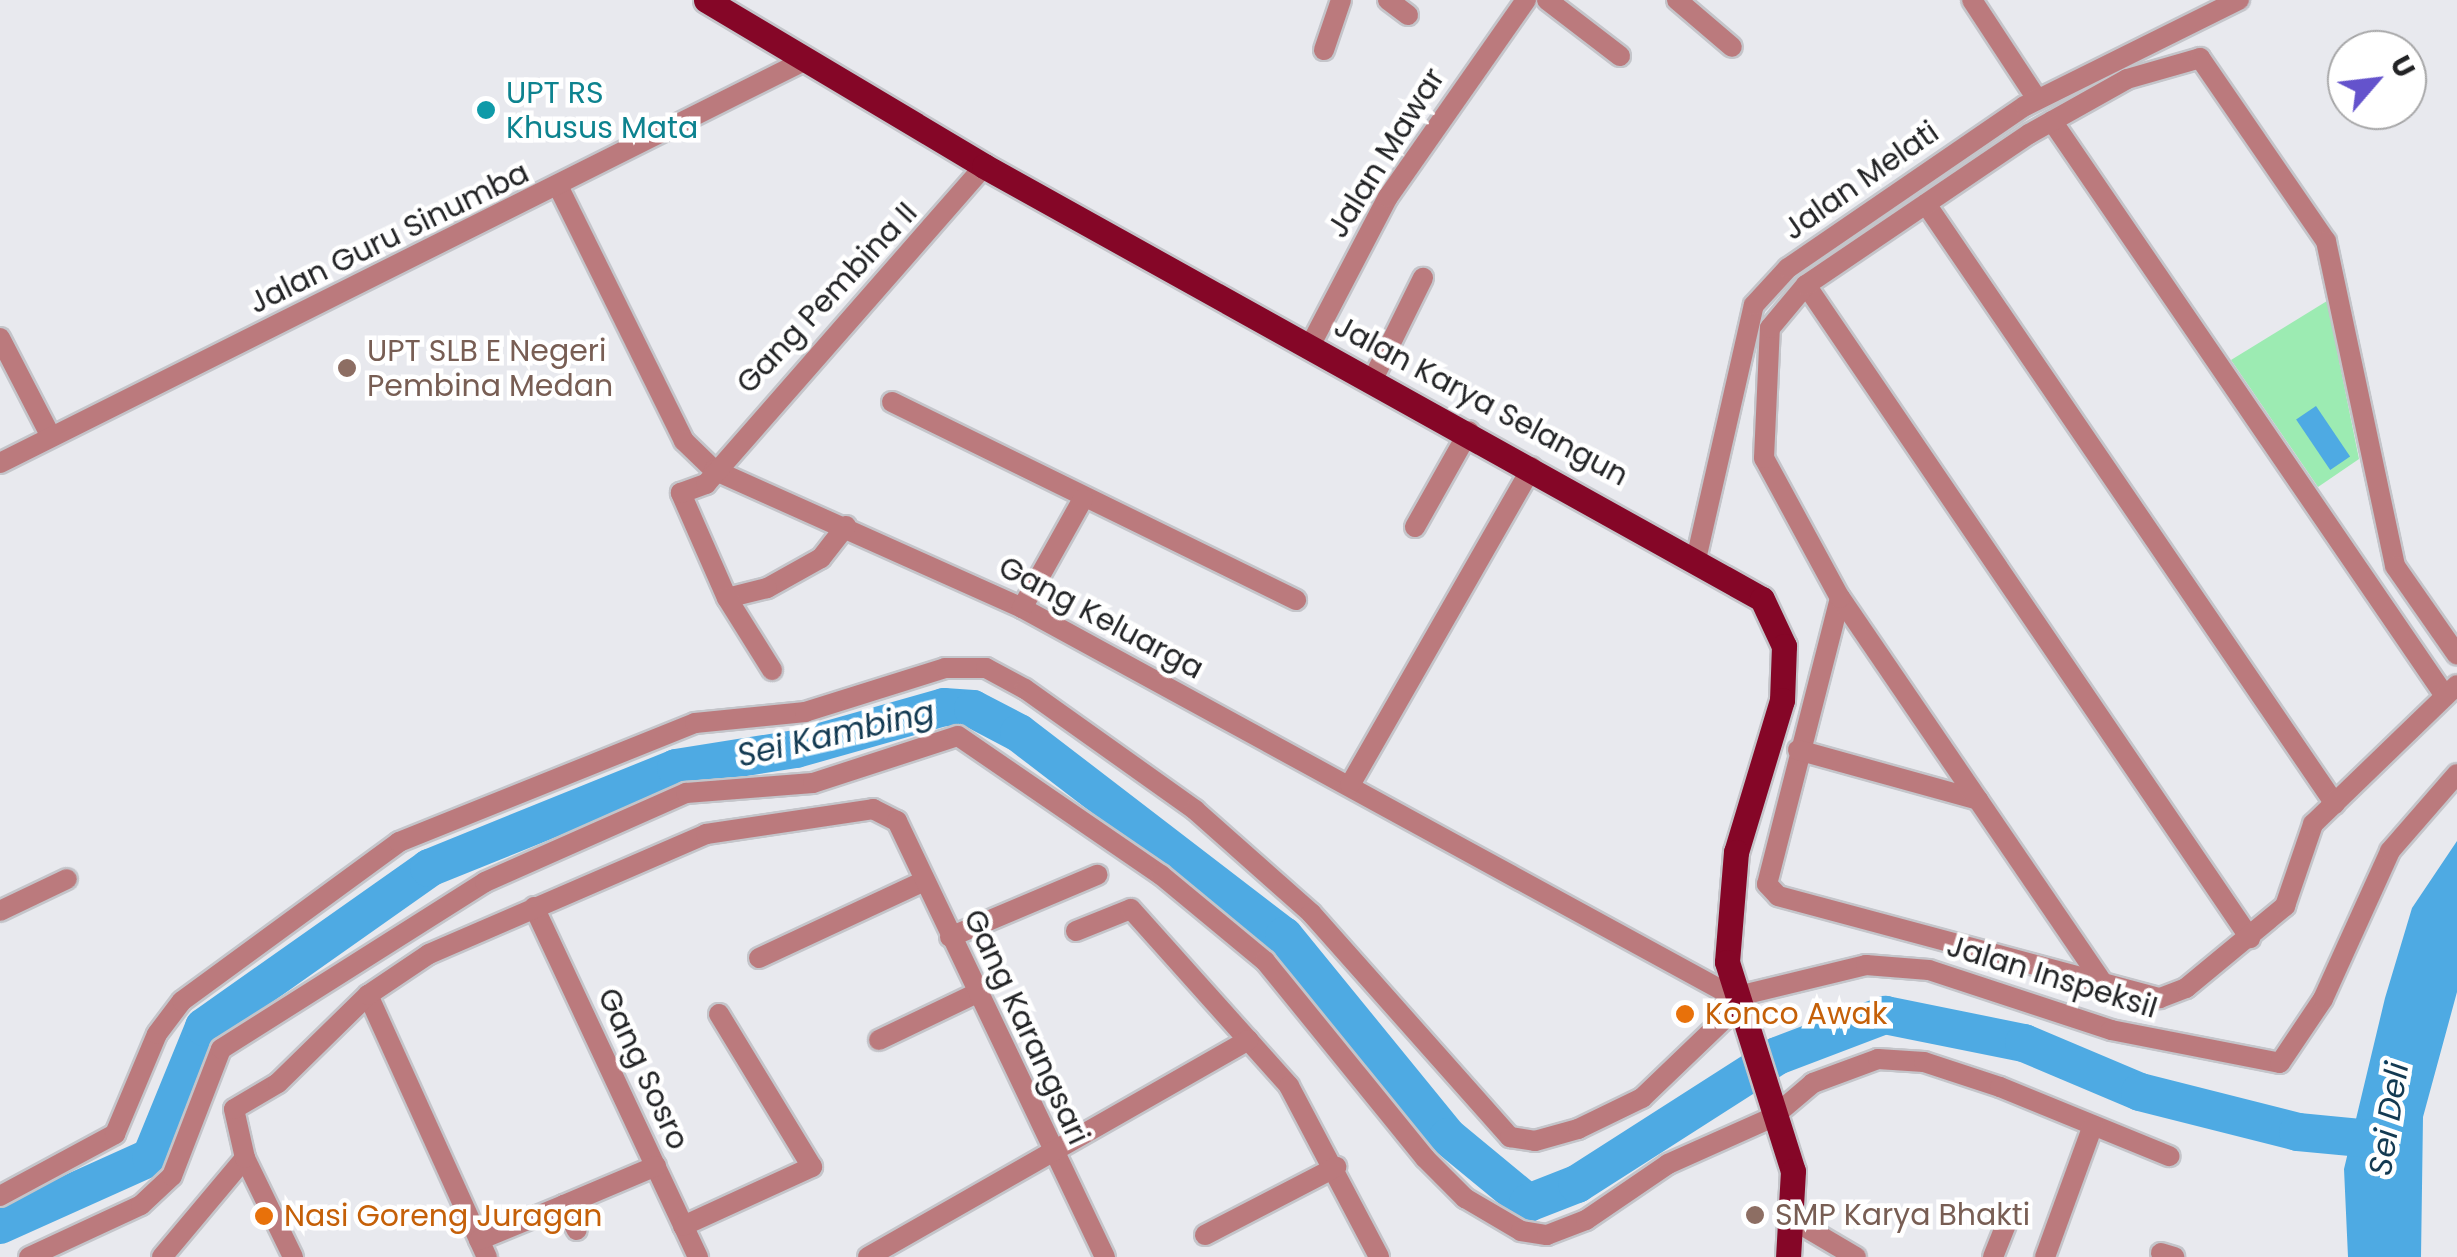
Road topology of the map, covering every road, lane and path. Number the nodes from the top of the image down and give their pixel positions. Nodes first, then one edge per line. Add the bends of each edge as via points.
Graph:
1 (706, 0) edge
2 (1341, 0) edge
3 (1388, 0) edge
4 (1526, 0) edge
5 (1547, 0) edge
6 (1676, 0) edge
7 (1972, 0) edge
8 (2239, 0) edge
9 (1408, 15) dead end
10 (1732, 47) dead end
11 (1324, 50) dead end
12 (1620, 56) dead end
13 (802, 62) junction
14 (2037, 100) junction
15 (2052, 121) junction
16 (984, 166) junction
17 (560, 188) junction
18 (1926, 204) junction
19 (1422, 278) dead end
20 (1806, 285) junction
21 (0, 338) edge
22 (1310, 346) junction
23 (1374, 378) junction
24 (892, 402) dead end
25 (1470, 430) junction
26 (51, 437) junction
27 (0, 463) edge
28 (1532, 467) junction
29 (714, 470) junction
30 (1083, 498) junction
31 (846, 526) junction
32 (1415, 526) dead end
33 (1697, 556) junction
34 (727, 598) junction
35 (1840, 598) junction
36 (1296, 600) dead end
37 (1022, 608) junction
38 (2457, 654) edge
39 (772, 670) dead end
40 (2450, 689) edge
41 (1798, 750) junction
42 (2457, 774) edge
43 (1350, 786) junction
44 (1978, 800) junction
45 (2335, 804) junction
46 (1097, 874) dead end
47 (68, 879) dead end
48 (924, 881) junction
49 (534, 907) junction
50 (0, 911) edge
51 (1076, 931) dead end
52 (950, 937) junction
53 (2250, 938) junction
54 (760, 958) dead end
55 (2106, 986) junction
56 (977, 993) junction
57 (368, 995) junction
58 (1739, 1012) junction
59 (719, 1014) dead end
60 (879, 1040) dead end
61 (1248, 1040) junction
62 (1772, 1113) junction
63 (2093, 1125) junction
64 (1054, 1156) junction
65 (2169, 1156) dead end
66 (245, 1158) junction
67 (656, 1166) junction
68 (1336, 1167) junction
69 (0, 1196) edge
70 (564, 1205) junction
71 (2009, 1216) dead end
72 (1793, 1220) junction
73 (684, 1226) junction
74 (577, 1230) dead end
75 (1205, 1235) dead end
76 (483, 1248) edge
77 (36, 1253) edge
78 (162, 1257) edge
79 (293, 1257) edge
80 (698, 1257) edge
81 (868, 1257) edge
82 (1105, 1257) edge
83 (1379, 1257) edge
84 (1788, 1257) edge
85 (1856, 1257) edge
86 (1993, 1257) edge
87 (2044, 1257) edge

1 - 13 main road, Jalan Karya Selangun
2 - 11 street
3 - 9 street
4 - 22 street, Jalan Mawar via 1388,197
5 - 12 street
6 - 10 street
7 - 14 street
8 - 14 street, Jalan Melati
13 - 16 main road, Jalan Karya Selangun
13 - 17 street, Jalan Guru Sinumba
14 - 33 street, Jalan Melati via 1837,229 1754,305
15 - 18 street
15 - 38 street via 2186,57 2210,68 2326,241 2394,566
15 - 40 street
16 - 22 main road, Jalan Karya Selangun
16 - 29 street, Gang Pembina II
17 - 26 street, Jalan Guru Sinumba
17 - 29 street, Gang Keluarga via 684,441
18 - 20 street
18 - 45 street
19 - 23 street
20 - 35 street via 1770,328 1760,438
20 - 53 street
21 - 26 street
22 - 23 main road, Jalan Karya Selangun
23 - 25 main road, Jalan Karya Selangun
24 - 30 street
25 - 28 main road, Jalan Karya Selangun
25 - 32 street
26 - 27 street, Jalan Guru Sinumba
28 - 33 main road, Jalan Karya Selangun
28 - 43 street
29 - 31 street, Gang Keluarga
29 - 34 street, Gang Pembina II via 706,484 681,493 680,508
30 - 36 street
30 - 37 street
31 - 34 street via 822,558 768,588
31 - 37 street, Gang Keluarga
33 - 58 main road, Jalan Karya Selangun via 1762,599 1784,646 1782,700 1736,852 1727,962
34 - 39 street
35 - 41 street
35 - 44 street
37 - 43 street, Gang Keluarga
40 - 45 street
41 - 44 street
41 - 55 street via 1764,870 1778,896
42 - 58 street, Jalan InspeksiI via 2390,852 2292,1055 2258,1063 2210,1055 1928,970 1866,965
43 - 58 street, Gang Keluarga
44 - 55 street
45 - 53 street via 2314,824 2284,906
46 - 52 street
47 - 50 street
48 - 49 street, Gang Karangsari via 897,821 873,809 729,828
48 - 52 street, Gang Karangsari
48 - 54 street
49 - 57 street via 429,954
49 - 67 street, Gang Sosro
51 - 61 street via 1131,909
52 - 56 street, Gang Karangsari
53 - 55 street via 2160,998
56 - 60 street
56 - 64 street, Gang Karangsari
57 - 66 street via 278,1083 234,1109
57 - 76 street
58 - 62 main road, Jalan Karya Selangun
58 - 69 street via 1642,1098 1535,1142 1510,1137 1311,913 1195,810 1025,689 986,668 946,668 805,712 694,723 398,842 182,1000 157,1034 115,1134
59 - 73 street via 812,1167
61 - 64 street
61 - 68 street via 1290,1086
62 - 63 street via 1813,1083 1896,1058
62 - 72 main road, Jalan Karya Selangun via 1793,1171
62 - 77 street via 1668,1164 1561,1232 1497,1220 1425,1158 1265,962 1161,875 958,736 813,783 686,793 485,882 221,1049 172,1176 141,1205
63 - 65 street
63 - 87 street
64 - 81 street
64 - 82 street, Gang Karangsari
66 - 78 street
66 - 79 street
67 - 70 street
67 - 73 street, Gang Sosro
68 - 75 street
68 - 83 street
70 - 74 street
70 - 76 street
71 - 86 street
72 - 84 main road, Jalan Karya Selangun
72 - 85 street
73 - 80 street, Gang Sosro

